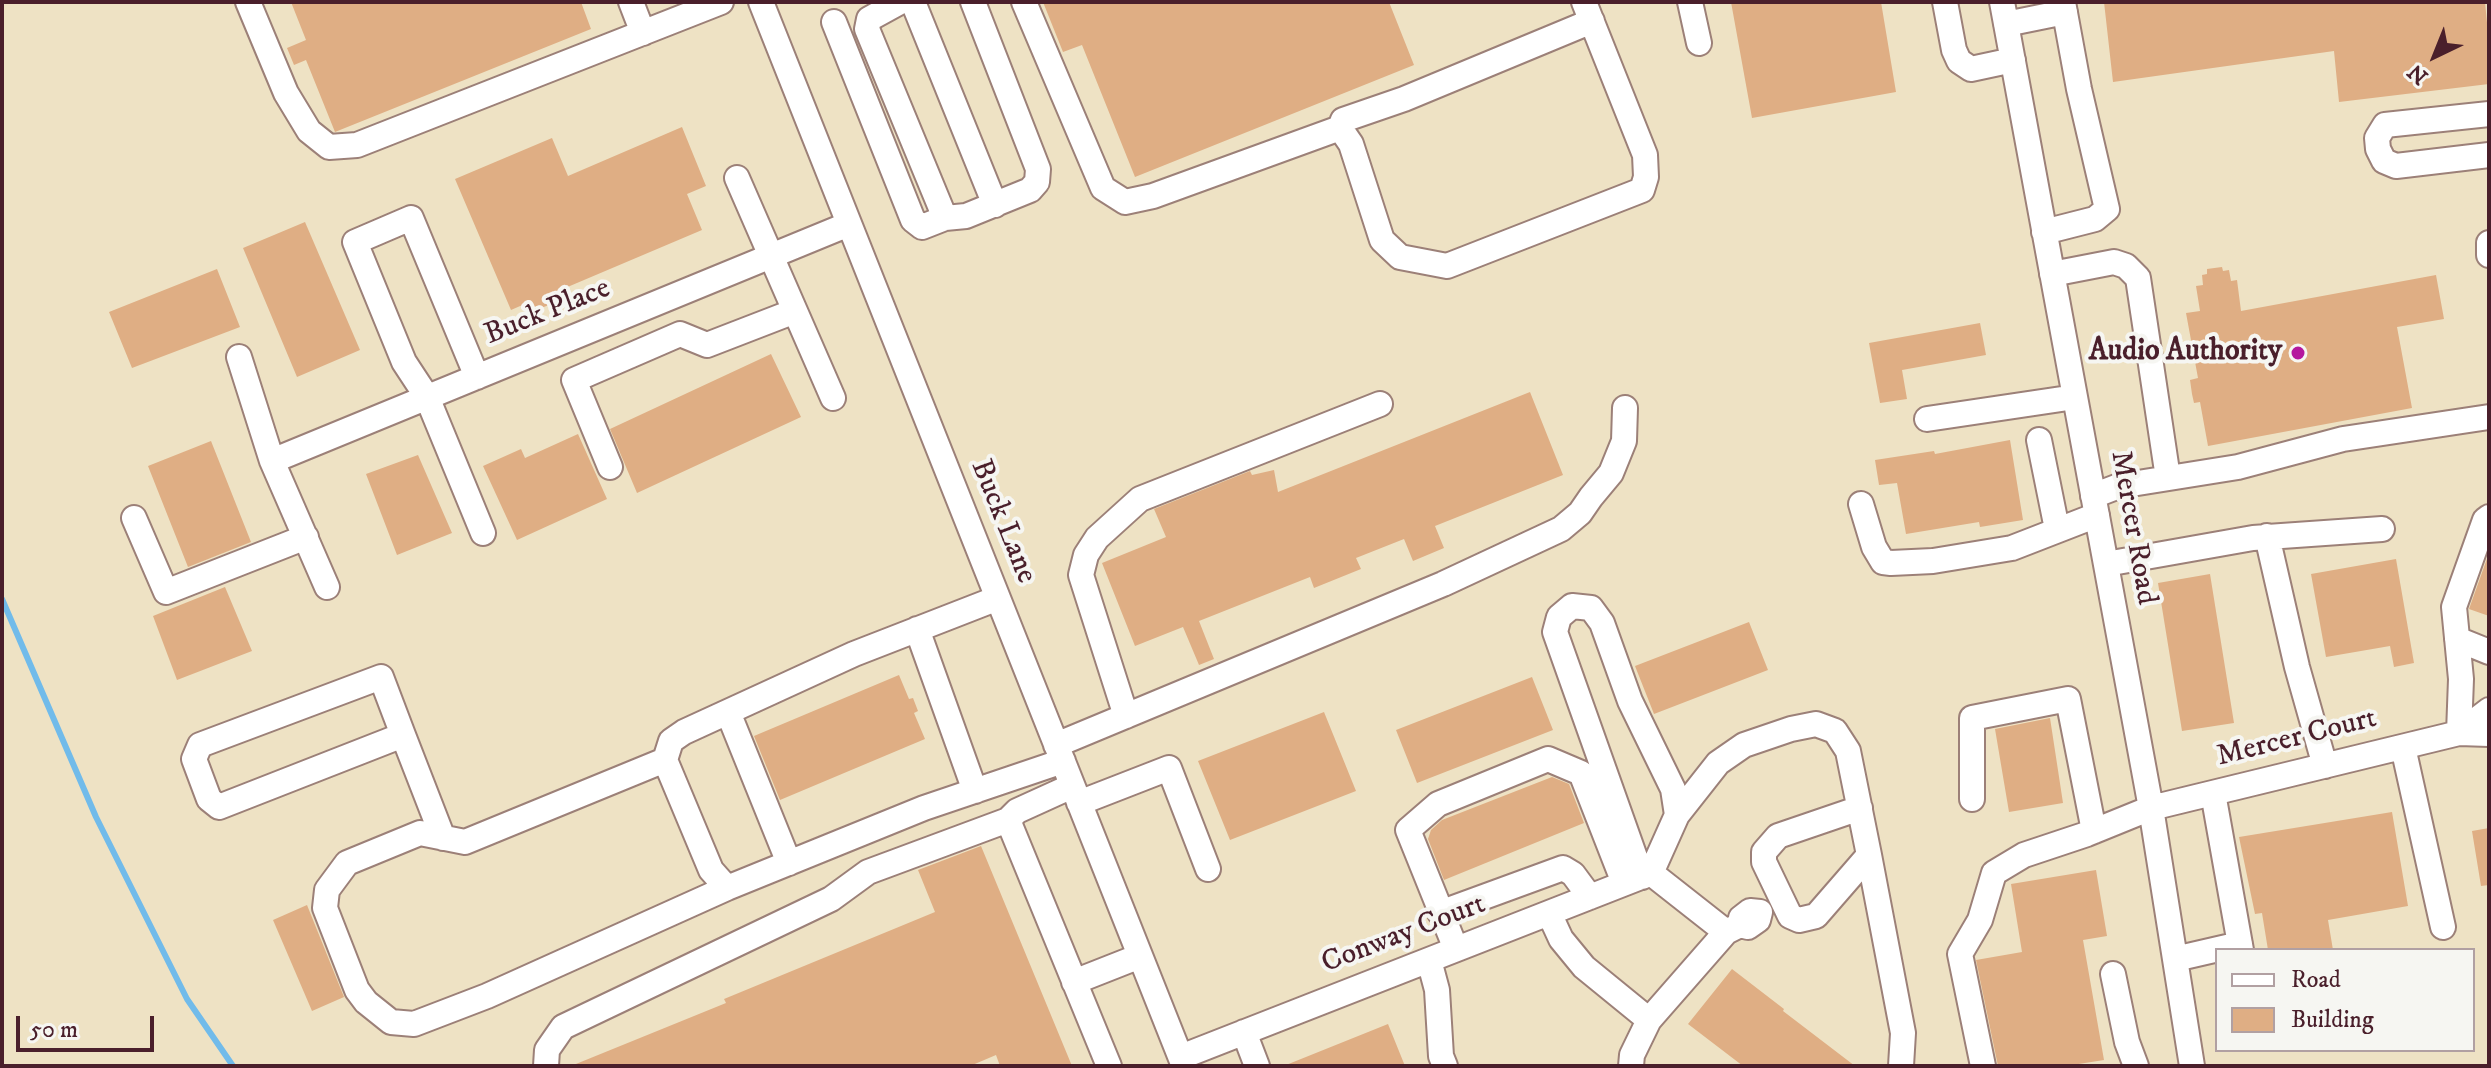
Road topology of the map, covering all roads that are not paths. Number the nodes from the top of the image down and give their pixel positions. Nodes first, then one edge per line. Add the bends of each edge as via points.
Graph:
1 (248, 2) edge
2 (631, 2) edge
3 (721, 2) edge
4 (761, 2) edge
5 (900, 2) edge
6 (913, 2) edge
7 (973, 2) edge
8 (1024, 2) edge
9 (1690, 2) edge
10 (1945, 2) edge
11 (2064, 7) edge
12 (1588, 12) edge
13 (2004, 13) edge
14 (834, 22) dead end
15 (643, 33) junction
16 (1699, 43) dead end
17 (2013, 60) junction
18 (2489, 114) edge
19 (1340, 128) junction
20 (2489, 155) edge
21 (737, 178) dead end
22 (995, 205) junction
23 (945, 218) junction
24 (849, 224) junction
25 (2044, 232) junction
26 (2489, 243) edge
27 (2489, 255) edge
28 (771, 257) junction
29 (2052, 274) junction
30 (668, 299) junction
31 (795, 311) junction
32 (680, 334) junction
33 (239, 357) dead end
34 (477, 377) junction
35 (427, 397) junction
36 (2075, 397) junction
37 (833, 398) dead end
38 (1380, 404) dead end
39 (1625, 408) dead end
40 (2489, 417) edge
41 (1927, 419) dead end
42 (2039, 440) dead end
43 (272, 461) junction
44 (610, 467) dead end
45 (2168, 478) junction
46 (1861, 504) dead end
47 (2095, 506) junction
48 (2489, 517) edge
49 (134, 518) dead end
50 (2057, 529) junction
51 (2382, 529) dead end
52 (483, 533) dead end
53 (2267, 536) junction
54 (306, 537) junction
55 (2106, 564) junction
56 (327, 587) dead end
57 (998, 598) junction
58 (917, 629) junction
59 (2457, 639) junction
60 (2489, 652) edge
61 (2489, 710) edge
62 (728, 712) junction
63 (1126, 716) junction
64 (2459, 733) junction
65 (2489, 734) edge
66 (403, 735) junction
67 (2403, 747) junction
68 (1059, 753) junction
69 (665, 760) junction
70 (2325, 766) junction
71 (975, 791) junction
72 (2213, 793) junction
73 (1076, 795) junction
74 (1972, 799) dead end
75 (1860, 808) junction
76 (2151, 808) junction
77 (1677, 815) junction
78 (1008, 820) junction
79 (2094, 831) junction
80 (443, 838) junction
81 (1869, 855) junction
82 (789, 863) junction
83 (1208, 869) dead end
84 (1639, 878) junction
85 (727, 888) junction
86 (1590, 897) junction
87 (1781, 899) junction
88 (1440, 913) junction
89 (1549, 913) junction
90 (1742, 923) junction
91 (2443, 927) dead end
92 (2240, 947) edge
93 (1456, 949) junction
94 (2215, 952) edge
95 (1140, 956) junction
96 (2175, 959) junction
97 (1429, 960) junction
98 (2113, 974) dead end
99 (1074, 982) junction
100 (1649, 1020) junction
101 (1244, 1032) junction
102 (1182, 1062) edge
103 (546, 1066) edge
104 (1109, 1066) edge
105 (1257, 1066) edge
106 (1445, 1066) edge
107 (1631, 1066) edge
108 (1901, 1066) edge
109 (1983, 1066) edge
110 (2136, 1066) edge
111 (2192, 1066) edge

1 - 15 street via 286,93 309,131 329,147 357,145
2 - 15 street
3 - 15 street
4 - 24 street, Buck Lane
5 - 23 street via 869,19 867,29
6 - 22 street
7 - 22 street via 1038,169 1030,190
8 - 19 street via 1103,188 1125,202
9 - 16 street
10 - 17 street via 1959,61 1971,69
11 - 13 street
11 - 25 street via 2107,209 2095,219
12 - 19 street via 1404,99 1343,120
12 - 19 street via 1645,155 1642,190 1447,266 1400,257 1382,240 1351,144
13 - 17 street, Mercer Road
14 - 23 street via 913,220 922,227
17 - 25 street, Mercer Road
18 - 20 street via 2385,125 2377,138 2384,161 2396,166
21 - 28 street
22 - 23 street
24 - 28 street, Buck Place
24 - 57 street, Buck Lane
25 - 29 street, Mercer Road
26 - 27 street
28 - 30 street, Buck Place
28 - 31 street
29 - 36 street, Mercer Road
29 - 45 street via 2114,262 2138,278
30 - 32 street
30 - 34 street, Buck Place
31 - 32 street via 707,345
31 - 37 street
32 - 44 street via 574,380
33 - 43 street
34 - 35 street, Buck Place
34 - 35 street via 411,218 355,242 404,362
35 - 43 street, Buck Place
35 - 52 street
36 - 41 street
36 - 47 street, Mercer Road
38 - 63 street via 1140,499 1097,538 1081,575
39 - 63 street via 1624,441 1611,473 1561,529
40 - 45 street via 2343,439 2238,467
42 - 50 street
43 - 54 street
45 - 47 street via 2119,486
46 - 50 street via 1883,562 1933,561 2012,548
47 - 50 street
47 - 55 street, Mercer Road
48 - 59 street via 2454,607
49 - 54 street via 166,592
51 - 53 street
53 - 55 street
53 - 70 street
54 - 56 street
55 - 76 street, Mercer Road
57 - 58 street
57 - 68 street, Buck Lane
58 - 62 street
58 - 71 street
59 - 60 street
59 - 64 street
61 - 64 street
62 - 69 street via 671,741
62 - 82 street
63 - 68 street
64 - 65 street
64 - 67 street, Mercer Court
66 - 66 street via 381,677 200,745 194,759 209,799 219,807
66 - 80 street
67 - 70 street, Mercer Court
67 - 91 street
68 - 71 street
68 - 73 street, Buck Lane
69 - 80 street via 465,842
69 - 85 street via 711,870
70 - 72 street, Mercer Court
71 - 82 street
72 - 76 street, Mercer Court
72 - 92 street
73 - 78 street via 1017,811
73 - 83 street via 1169,768
73 - 95 street, Buck Lane
74 - 79 street via 1972,718 2068,699
75 - 77 street via 1848,751 1835,731 1816,724 1744,745 1718,763
75 - 81 street
75 - 87 street via 1778,836 1769,845 1764,862
76 - 79 street, Mercer Court
76 - 96 street, Mercer Road
77 - 84 street
77 - 84 street via 1673,789 1630,701 1602,623 1591,608 1572,606 1559,617 1555,632
78 - 99 street
78 - 103 street via 868,872 831,899 563,1027 547,1050
79 - 109 street, Mercer Court via 2024,855 1994,873 1980,920 1960,954
80 - 85 street via 420,833 347,863 327,890 325,908 357,990 379,1014 400,1025 487,996
81 - 87 street via 1809,919 1790,916
81 - 108 street via 1903,1033
82 - 85 street
84 - 86 street, Conway Court
84 - 88 street via 1581,773 1548,759 1438,804 1408,830
84 - 90 street
86 - 88 street via 1563,868
86 - 89 street, Conway Court
87 - 90 street
88 - 93 street
89 - 93 street, Conway Court
89 - 100 street via 1561,939 1584,967
90 - 100 street
93 - 97 street, Conway Court
94 - 96 street
95 - 99 street
95 - 102 street, Buck Lane
96 - 111 street, Mercer Road
97 - 101 street, Conway Court
97 - 106 street
98 - 110 street
99 - 104 street
100 - 107 street
101 - 102 street, Conway Court
101 - 105 street

